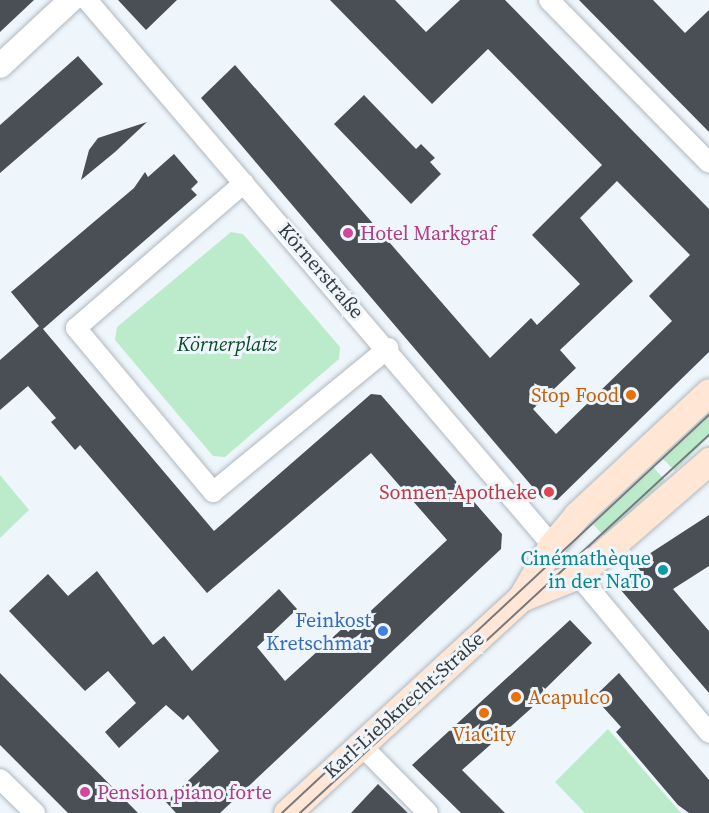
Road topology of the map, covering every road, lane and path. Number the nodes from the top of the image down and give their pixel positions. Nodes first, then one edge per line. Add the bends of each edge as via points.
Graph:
1 (71, 0) edge
2 (87, 0) edge
3 (549, 0) edge
4 (0, 66) edge
5 (709, 163) edge
6 (244, 183) junction
7 (388, 348) junction
8 (709, 392) edge
9 (705, 469) edge
10 (552, 545) junction
11 (581, 578) junction
12 (521, 598) junction
13 (709, 733) edge
14 (361, 745) junction
15 (0, 779) edge
16 (35, 813) edge
17 (287, 813) edge
18 (428, 813) edge

1 - 4 street
2 - 6 street, Körnerstraße
3 - 5 street
6 - 7 street, Körnerstraße
6 - 7 street via 76,328 213,492
7 - 10 street, Körnerstraße
8 - 10 main road, Karl-Liebknecht-Straße via 577,515
9 - 11 main road, Karl-Liebknecht-Straße
10 - 12 main road, Karl-Liebknecht-Straße
11 - 12 main road, Karl-Liebknecht-Straße
11 - 13 street
12 - 14 main road, Karl-Liebknecht-Straße
14 - 17 main road, Karl-Liebknecht-Straße
14 - 18 street
15 - 16 street

